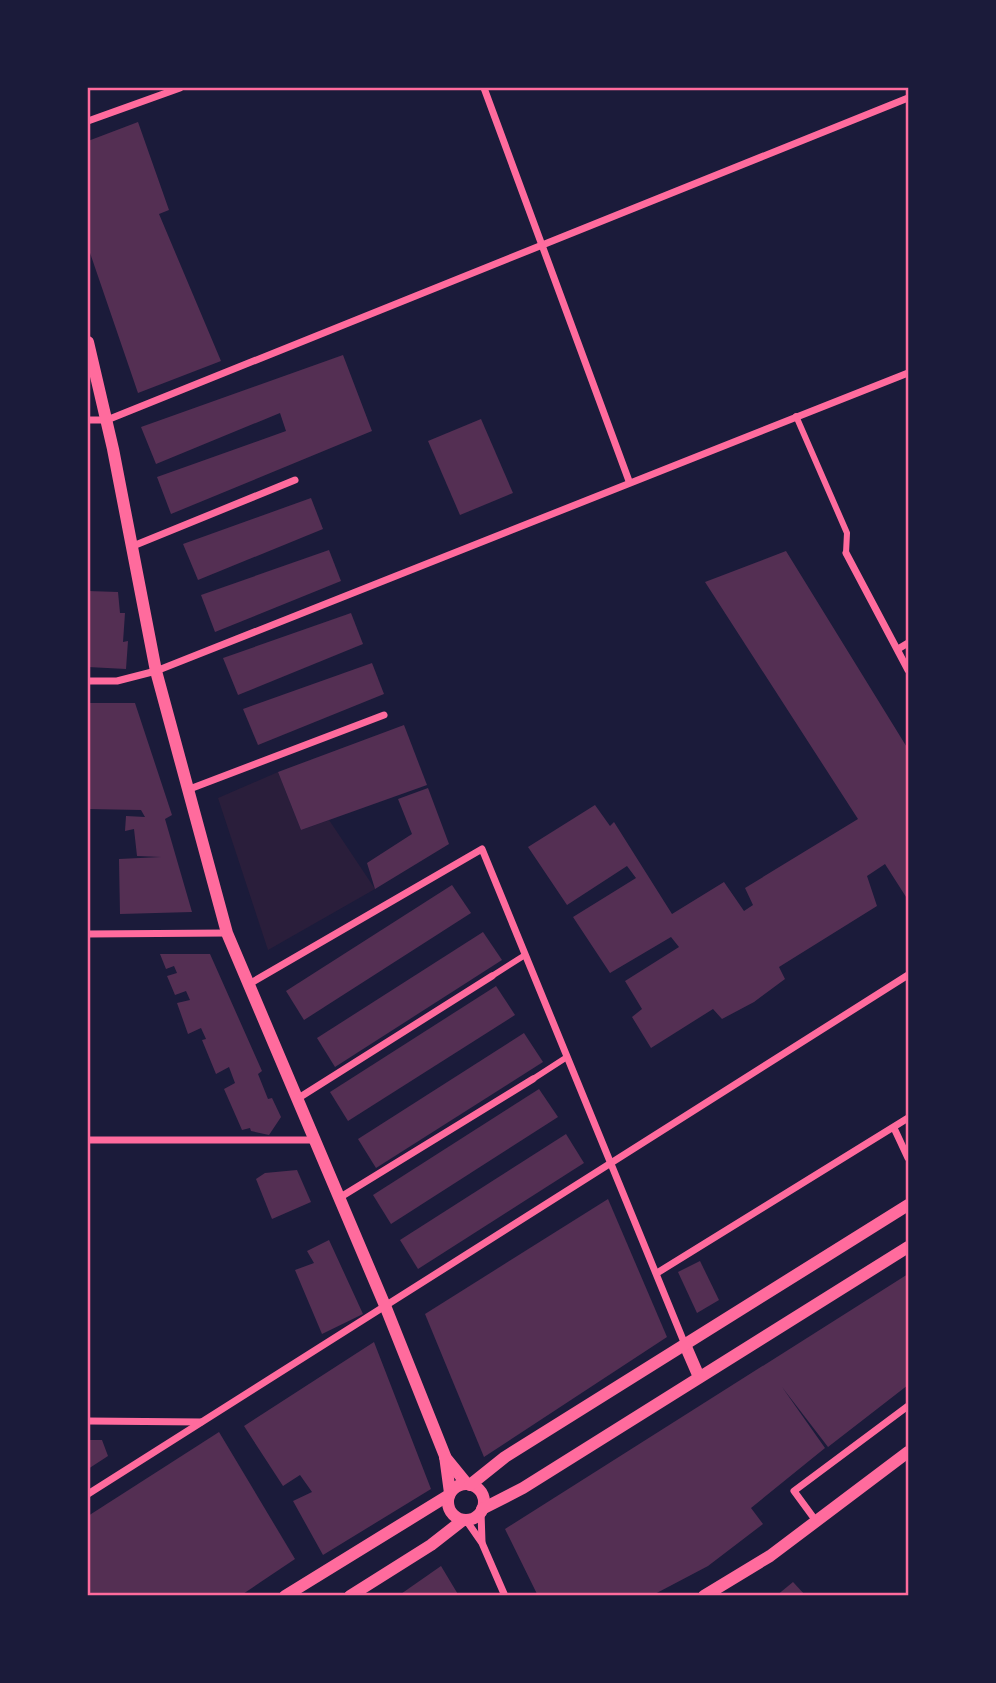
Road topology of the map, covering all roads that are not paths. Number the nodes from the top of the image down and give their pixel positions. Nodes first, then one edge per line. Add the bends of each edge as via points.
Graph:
1 (180, 88) edge
2 (484, 88) edge
3 (908, 98) edge
4 (88, 121) edge
5 (542, 246) junction
6 (88, 342) edge
7 (908, 373) edge
8 (796, 416) junction
9 (107, 420) junction
10 (88, 421) edge
11 (295, 480) dead end
12 (629, 481) junction
13 (133, 546) junction
14 (846, 553) joint
15 (908, 643) edge
16 (898, 649) junction
17 (908, 670) edge
18 (156, 671) junction
19 (88, 681) edge
20 (384, 715) dead end
21 (187, 790) junction
22 (227, 933) junction
23 (88, 934) edge
24 (525, 955) junction
25 (908, 975) edge
26 (492, 976) joint
27 (249, 984) junction
28 (567, 1057) junction
29 (533, 1079) joint
30 (297, 1099) junction
31 (908, 1118) edge
32 (894, 1128) junction
33 (88, 1140) edge
34 (314, 1140) junction
35 (908, 1158) edge
36 (611, 1164) junction
37 (339, 1198) junction
38 (908, 1205) edge
39 (908, 1247) edge
40 (657, 1273) junction
41 (386, 1308) junction
42 (686, 1347) junction
43 (699, 1377) junction
44 (908, 1406) edge
45 (88, 1421) edge
46 (202, 1422) junction
47 (908, 1452) edge
48 (445, 1456) junction
49 (469, 1485) junction
50 (88, 1494) edge
51 (450, 1494) junction
52 (481, 1511) junction
53 (464, 1520) junction
54 (817, 1521) junction
55 (482, 1543) junction
56 (285, 1595) edge
57 (350, 1595) edge
58 (505, 1595) edge
59 (704, 1595) edge

1 - 4 street
2 - 5 street
3 - 5 street
5 - 9 street
5 - 12 street
6 - 9 street
7 - 8 street
8 - 12 street
8 - 14 street via 847,533
9 - 10 street
9 - 13 street
11 - 13 street
12 - 18 street
13 - 18 street
14 - 16 street
15 - 16 street
16 - 17 street
18 - 19 street via 117,681
18 - 21 street
20 - 21 street
21 - 22 street
22 - 23 street
22 - 27 street
24 - 26 street
24 - 27 street via 482,849
24 - 28 street
25 - 36 street
26 - 30 street
27 - 30 street
28 - 29 street
28 - 36 street
29 - 37 street
30 - 34 street
31 - 32 street
32 - 35 street
32 - 40 street
33 - 34 street
34 - 37 street
36 - 40 street
36 - 41 street
37 - 41 street
38 - 42 street
39 - 43 street
40 - 42 street
41 - 46 street
41 - 48 street
42 - 43 street
42 - 49 street via 505,1457
43 - 52 street
44 - 54 street via 794,1491
45 - 46 street
46 - 50 street
47 - 54 street
48 - 49 street
48 - 51 street
49 - 51 street via 457,1486
49 - 52 street via 483,1497
51 - 53 street via 450,1511
51 - 56 street
52 - 53 street
52 - 55 street
53 - 55 street
53 - 57 street
54 - 59 street via 770,1556
55 - 58 street

